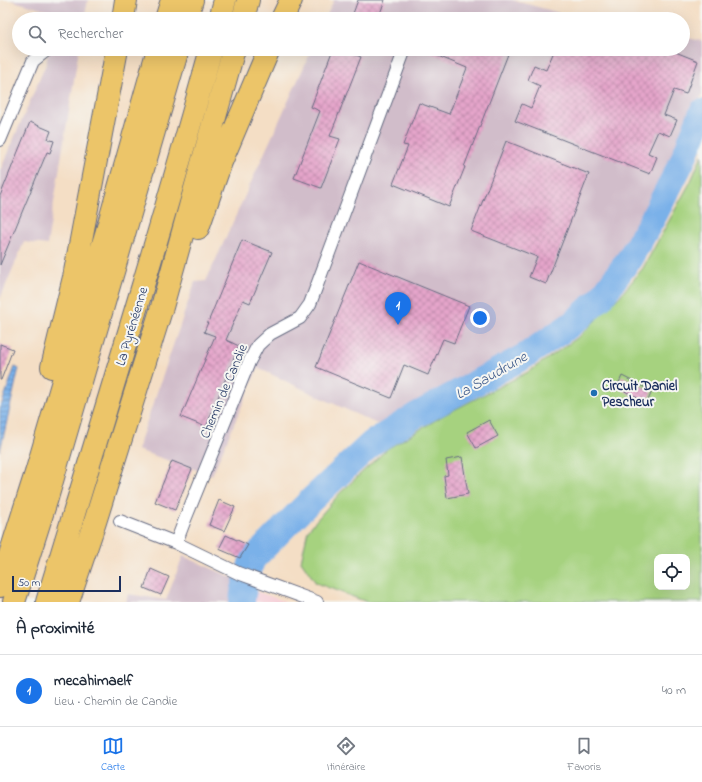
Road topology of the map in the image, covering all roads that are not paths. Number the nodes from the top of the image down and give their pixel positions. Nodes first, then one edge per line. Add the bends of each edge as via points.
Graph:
1 (126, 0) edge
2 (172, 0) edge
3 (192, 0) edge
4 (225, 0) edge
5 (248, 0) edge
6 (291, 0) edge
7 (124, 12) edge
8 (168, 12) edge
9 (188, 12) edge
10 (222, 12) edge
11 (245, 12) edge
12 (285, 12) edge
13 (39, 56) edge
14 (116, 56) edge
15 (156, 56) edge
16 (176, 56) edge
17 (209, 56) edge
18 (232, 56) edge
19 (266, 56) edge
20 (402, 56) edge
21 (0, 140) edge
22 (162, 307) junction
23 (36, 472) junction
24 (120, 521) dead end
25 (176, 543) junction
26 (0, 586) edge
27 (14, 602) edge
28 (47, 602) edge
29 (68, 602) edge
30 (317, 602) edge

1 - 7 highway
2 - 8 highway
3 - 9 highway
4 - 10 highway
5 - 11 highway
6 - 12 highway
13 - 21 street via 33,61
14 - 23 highway via 74,277 32,449
15 - 23 highway
16 - 27 highway
17 - 28 highway, La Pyrénéenne via 183,152
18 - 22 highway
19 - 22 highway via 222,162 176,289
20 - 25 street, Chemin de Candie via 310,304 300,318 270,334 258,345
22 - 29 highway
23 - 26 highway
24 - 25 street
25 - 30 street via 238,573

